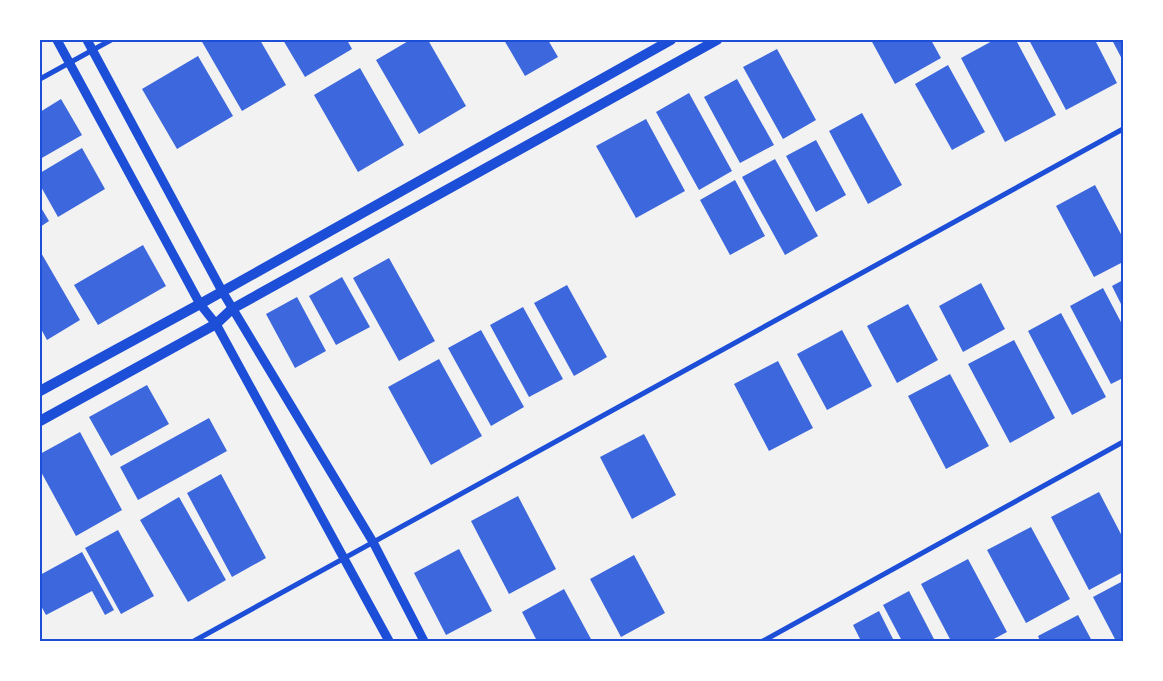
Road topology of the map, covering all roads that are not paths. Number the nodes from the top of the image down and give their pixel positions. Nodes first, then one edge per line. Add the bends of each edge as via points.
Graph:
1 (57, 40) edge
2 (87, 40) edge
3 (111, 40) edge
4 (671, 40) edge
5 (717, 40) edge
6 (93, 50) junction
7 (70, 63) junction
8 (40, 79) edge
9 (1123, 129) edge
10 (222, 291) junction
11 (200, 304) junction
12 (232, 309) junction
13 (216, 324) junction
14 (40, 391) edge
15 (40, 420) edge
16 (1123, 442) edge
17 (372, 542) junction
18 (343, 558) junction
19 (194, 641) edge
20 (389, 641) edge
21 (424, 641) edge
22 (763, 641) edge

1 - 7 street
2 - 6 street
3 - 6 street
4 - 10 main road
5 - 12 main road
6 - 7 street
6 - 10 street
7 - 8 street
7 - 11 street
9 - 17 street
10 - 11 main road
10 - 12 street
11 - 13 street
11 - 14 main road
12 - 13 main road
12 - 17 street
13 - 15 main road
13 - 18 street
16 - 22 street
17 - 18 street
17 - 21 street
18 - 19 street
18 - 20 street

